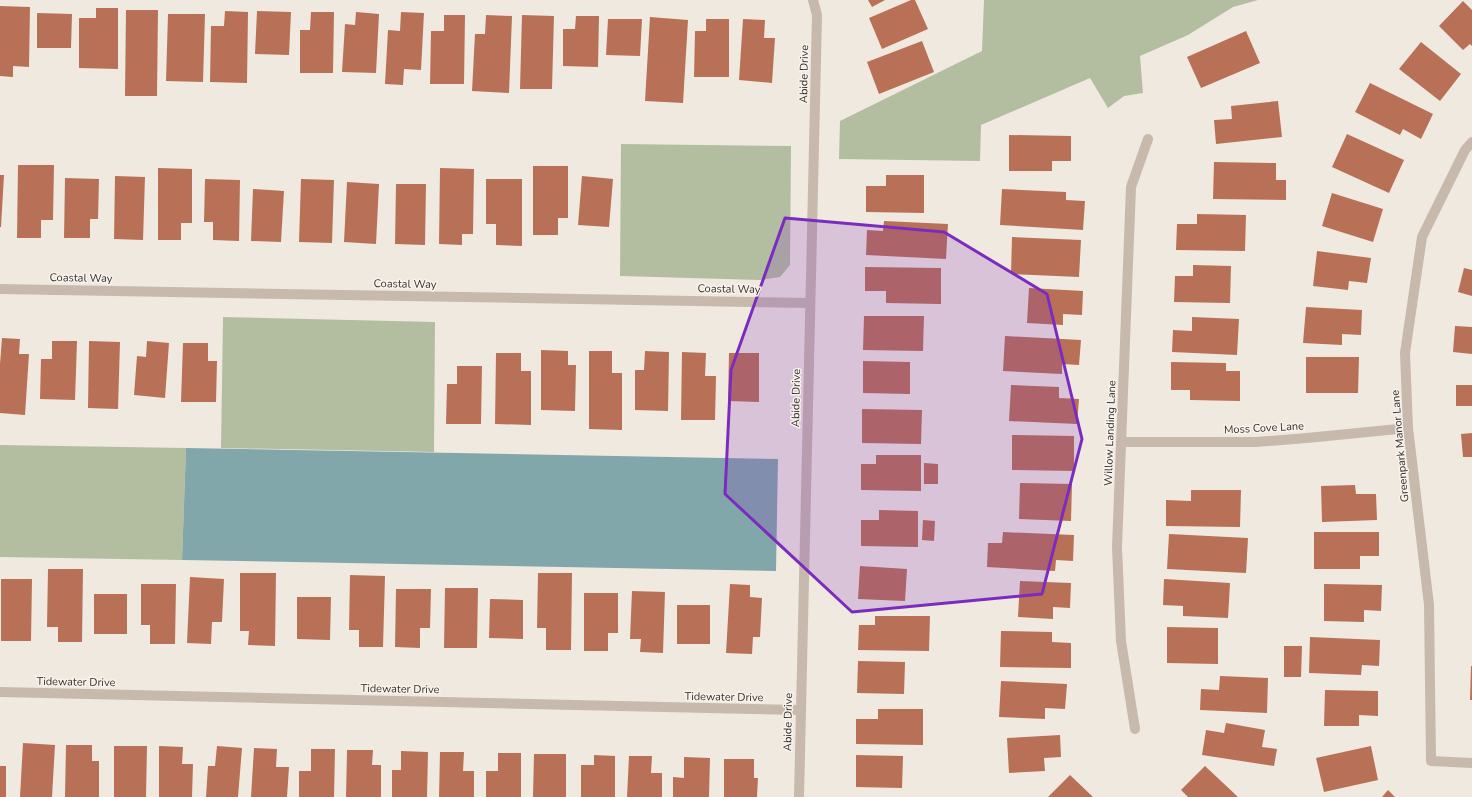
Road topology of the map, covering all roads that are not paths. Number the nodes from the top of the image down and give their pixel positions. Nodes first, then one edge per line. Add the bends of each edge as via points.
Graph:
1 (813, 0) edge
2 (1148, 139) dead end
3 (1472, 142) edge
4 (0, 289) edge
5 (810, 303) junction
6 (1408, 428) junction
7 (1121, 442) junction
8 (0, 692) edge
9 (800, 710) junction
10 (1135, 729) dead end
11 (1472, 763) edge
12 (799, 797) edge

1 - 5 street, Abide Drive via 817,14
2 - 7 street, Willow Landing Lane via 1131,187
3 - 6 street, Greenpark Manor Lane via 1465,150 1422,237 1405,353
4 - 5 street, Coastal Way
5 - 9 street, Abide Drive
6 - 7 street, Moss Cove Lane via 1256,442
6 - 11 street, Greenpark Manor Lane via 1429,605 1431,761
7 - 10 street, Willow Landing Lane via 1117,548 1121,641
8 - 9 street, Tidewater Drive
9 - 12 street, Abide Drive

